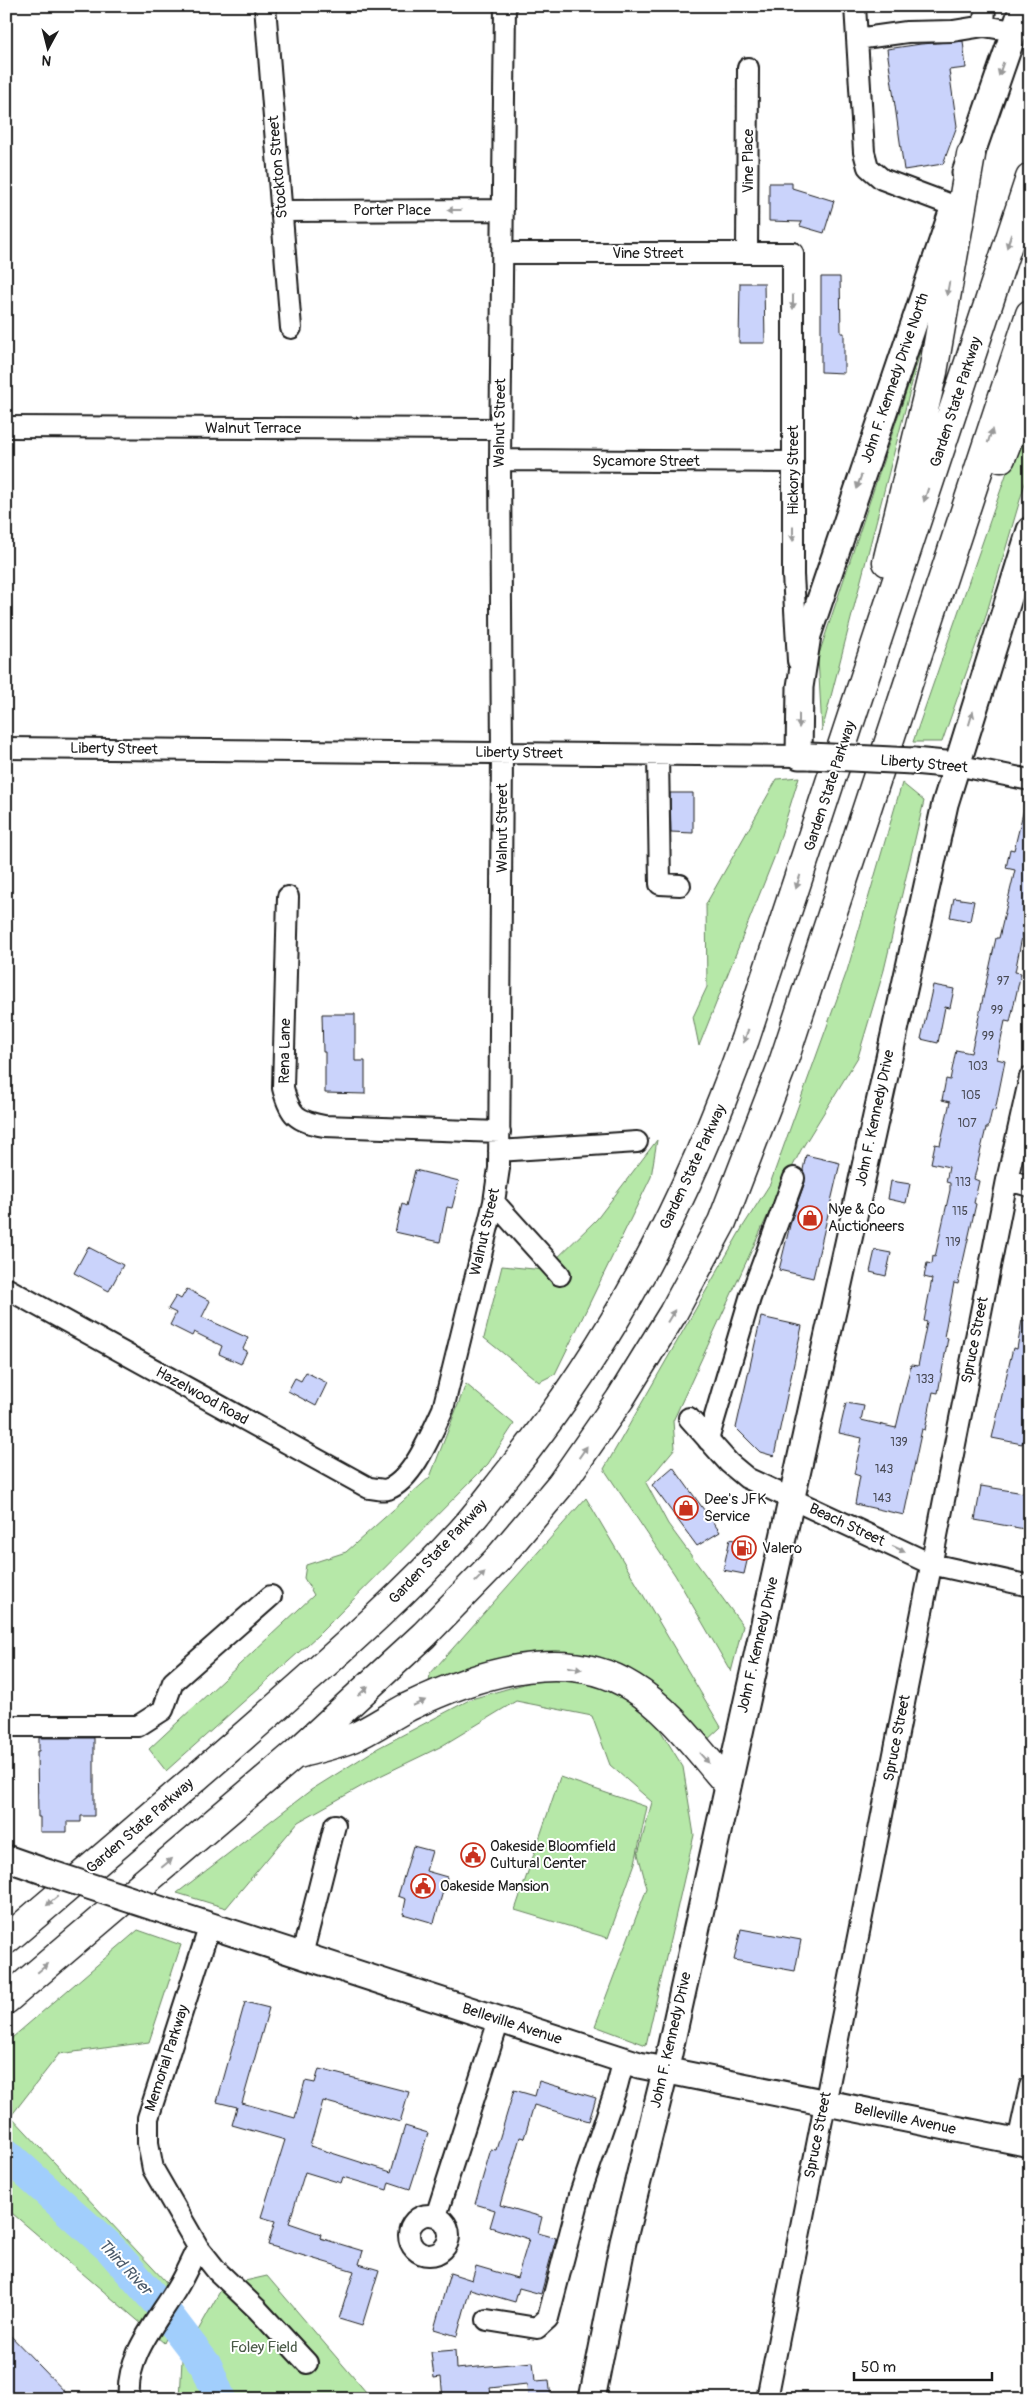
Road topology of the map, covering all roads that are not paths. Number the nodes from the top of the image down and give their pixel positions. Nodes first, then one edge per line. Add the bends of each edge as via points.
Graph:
1 (265, 6) edge
2 (505, 6) edge
3 (855, 6) edge
4 (985, 6) edge
5 (1023, 6) edge
6 (984, 26) junction
7 (1014, 31) junction
8 (856, 39) junction
9 (748, 68) dead end
10 (972, 155) junction
11 (1030, 178) edge
12 (954, 206) junction
13 (503, 210) junction
14 (281, 211) junction
15 (503, 253) junction
16 (747, 253) junction
17 (793, 253) joint
18 (1030, 314) edge
19 (291, 328) dead end
20 (1030, 383) edge
21 (6, 426) edge
22 (500, 429) junction
23 (500, 460) junction
24 (793, 462) junction
25 (1030, 530) edge
26 (800, 687) junction
27 (6, 748) edge
28 (502, 753) junction
29 (658, 755) junction
30 (804, 756) junction
31 (838, 763) junction
32 (956, 765) junction
33 (1030, 780) edge
34 (877, 782) junction
35 (680, 885) dead end
36 (288, 897) dead end
37 (1030, 1077) edge
38 (499, 1141) junction
39 (637, 1142) dead end
40 (794, 1178) dead end
41 (1007, 1180) junction
42 (1030, 1186) edge
43 (494, 1202) junction
44 (560, 1276) dead end
45 (6, 1288) edge
46 (689, 1418) dead end
47 (708, 1440) junction
48 (401, 1482) joint
49 (791, 1499) junction
50 (931, 1564) junction
51 (1030, 1586) edge
52 (271, 1596) dead end
53 (6, 1726) edge
54 (294, 1755) junction
55 (727, 1783) junction
56 (335, 1825) dead end
57 (6, 1858) edge
58 (210, 1925) junction
59 (6, 1940) edge
60 (302, 1955) junction
61 (6, 2000) edge
62 (499, 2020) junction
63 (624, 2059) junction
64 (665, 2072) junction
65 (1030, 2086) edge
66 (825, 2103) junction
67 (1024, 2143) edge
68 (436, 2216) dead end
69 (198, 2246) junction
70 (487, 2320) dead end
71 (307, 2363) dead end
72 (595, 2392) edge
73 (129, 2399) edge
74 (767, 2399) edge

1 - 14 street, Stockton Street
2 - 13 street, Walnut Street
3 - 8 street
4 - 6 street
5 - 7 main road, John F. Kennedy Drive North
6 - 7 street
6 - 8 street
7 -> 10 main road, John F. Kennedy Drive North
8 - 12 street via 864,152 868,167 882,180
9 - 16 street, Vine Place
10 - 12 main road, John F. Kennedy Drive North
10 -> 31 highway via 933,372
11 -> 31 highway, Garden State Parkway
12 -> 26 main road, John F. Kennedy Drive North via 812,619
13 -> 14 street, Porter Place
13 - 15 street, Walnut Street
14 - 19 street, Stockton Street
15 - 16 street, Vine Street
15 - 22 street, Walnut Street
16 - 17 street, Vine Street
17 -> 24 street, Hickory Street
34 -> 18 highway
20 - 34 highway
21 - 22 street, Walnut Terrace
22 - 23 street, Walnut Street
23 - 24 street, Sycamore Street
23 - 28 street, Walnut Street
24 -> 26 street, Hickory Street via 793,595
32 -> 25 main road, John F. Kennedy Drive
26 -> 30 main road, John F. Kennedy Drive North
27 - 28 street, Liberty Street
28 - 29 street, Liberty Street
28 - 38 street, Walnut Street
29 - 30 street, Liberty Street
29 - 35 street via 660,884
30 - 32 main road, Liberty Street, bridge
31 -> 59 highway, Garden State Parkway via 724,1098 684,1191 638,1282 587,1369 464,1529 395,1599 246,1735
32 - 33 street, Liberty Street
32 - 49 main road, John F. Kennedy Drive via 944,804
54 -> 34 highway via 424,1635 496,1560 561,1484 620,1399 674,1312 722,1222 760,1128
36 - 38 street, Rena Lane via 284,1088 287,1104 294,1116 306,1123 324,1126
37 - 41 street, Spruce Street
38 - 39 street
38 - 43 street, Walnut Street
40 - 47 street via 750,1298
41 - 42 street
41 - 50 street, Spruce Street
43 - 44 street
43 - 48 street, Walnut Street via 443,1408 425,1445
45 - 48 street, Hazelwood Road via 369,1488 386,1490
46 - 47 street, Beach Street
47 - 49 street, Beach Street via 747,1478
49 -> 50 street, Beach Street
49 - 55 main road, John F. Kennedy Drive
50 - 51 street, Beach Street
50 - 66 street, Spruce Street
52 - 53 street via 173,1682 162,1710 138,1726
54 -> 55 highway via 353,1738 411,1706 479,1680 529,1668 566,1666 601,1672 632,1686 662,1710
61 -> 54 highway
55 - 64 main road, John F. Kennedy Drive
56 - 60 street
57 - 58 main road, Belleville Avenue, bridge
58 - 60 main road, Belleville Avenue
58 - 69 street, Memorial Parkway via 148,2118 153,2169
60 - 62 main road, Belleville Avenue
62 - 63 main road, Belleville Avenue
62 - 68 street
63 - 64 main road, Belleville Avenue
63 - 70 street via 581,2191 548,2318 537,2328
64 - 66 main road, Belleville Avenue
64 - 72 main road, John F. Kennedy Drive via 623,2242
65 - 67 street
66 - 67 main road, Belleville Avenue
66 - 74 street, Spruce Street
69 - 71 street, Memorial Parkway via 217,2271
69 - 73 street via 179,2286 141,2345 132,2365

